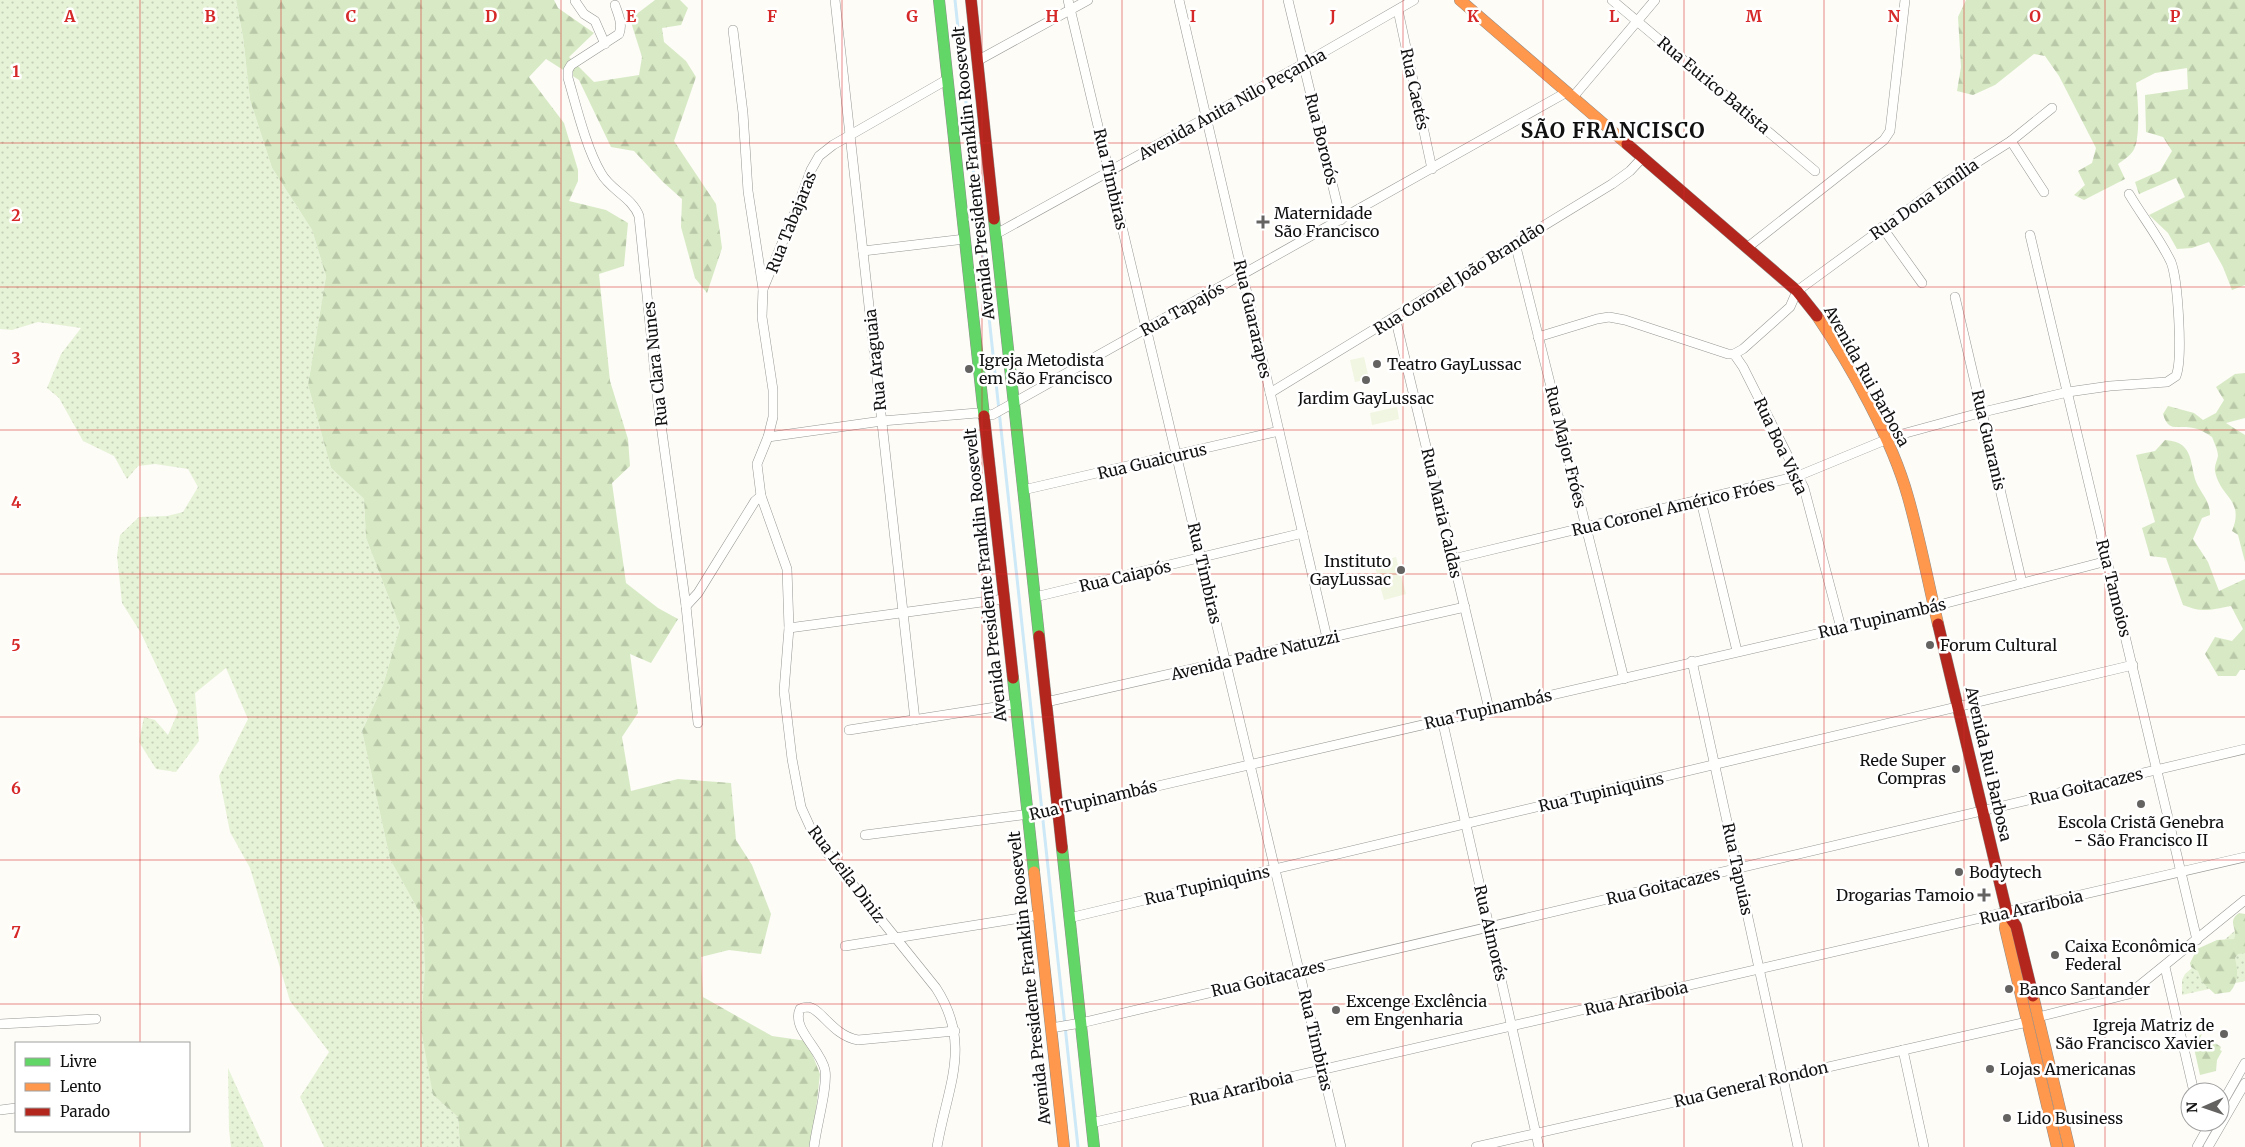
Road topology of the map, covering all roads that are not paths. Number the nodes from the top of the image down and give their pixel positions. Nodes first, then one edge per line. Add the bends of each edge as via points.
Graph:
1 (835, 0) edge
2 (940, 0) edge
3 (971, 0) edge
4 (1068, 0) edge
5 (1088, 0) edge
6 (1179, 0) edge
7 (1288, 0) edge
8 (1414, 0) edge
9 (1460, 0) edge
10 (1612, 0) edge
11 (1655, 0) edge
12 (1905, 0) edge
13 (575, 1) dead end
14 (615, 5) dead end
15 (1070, 10) junction
16 (1398, 10) junction
17 (1637, 21) junction
18 (733, 30) dead end
19 (605, 44) junction
20 (977, 61) junction
21 (1304, 64) junction
22 (948, 79) junction
23 (1570, 95) junction
24 (2052, 108) dead end
25 (1207, 118) junction
26 (850, 135) junction
27 (2012, 141) junction
28 (1643, 157) junction
29 (1432, 169) junction
30 (1815, 171) dead end
31 (1109, 172) junction
32 (2044, 192) dead end
33 (2129, 194) dead end
34 (1341, 220) junction
35 (1882, 227) junction
36 (996, 234) junction
37 (2030, 235) dead end
38 (965, 239) junction
39 (1515, 244) junction
40 (1748, 247) junction
41 (863, 251) junction
42 (1243, 275) junction
43 (1922, 284) dead end
44 (763, 289) junction
45 (1797, 291) junction
46 (1955, 297) dead end
47 (1395, 317) junction
48 (1146, 329) junction
49 (1538, 337) junction
50 (1734, 354) junction
51 (2068, 392) junction
52 (1270, 393) junction
53 (1009, 405) junction
54 (1983, 412) junction
55 (988, 414) junction
56 (882, 421) junction
57 (1279, 431) junction
58 (768, 437) junction
59 (1887, 440) junction
60 (1177, 456) junction
61 (1798, 476) junction
62 (1024, 490) junction
63 (761, 496) junction
64 (1701, 501) junction
65 (1586, 527) junction
66 (1303, 533) junction
67 (1201, 558) junction
68 (1454, 559) junction
69 (2107, 561) junction
70 (2022, 583) junction
71 (1035, 597) junction
72 (1004, 599) junction
73 (686, 606) junction
74 (1935, 606) junction
75 (1465, 607) junction
76 (903, 613) junction
77 (789, 628) junction
78 (1841, 628) junction
79 (1327, 638) junction
80 (1737, 651) junction
81 (1226, 661) junction
82 (1692, 661) junction
83 (2133, 666) junction
84 (1624, 679) junction
85 (1046, 702) junction
86 (1015, 704) junction
87 (1958, 707) junction
88 (1489, 709) junction
89 (1442, 719) junction
90 (915, 720) junction
91 (698, 724) dead end
92 (849, 730) dead end
93 (2245, 749) edge
94 (1250, 764) junction
95 (1715, 765) junction
96 (2157, 769) junction
97 (1058, 809) junction
98 (1983, 810) junction
99 (1031, 814) junction
100 (1466, 824) junction
101 (864, 835) dead end
102 (2245, 856) edge
103 (1738, 868) junction
104 (1275, 869) junction
105 (2180, 872) junction
106 (2245, 900) edge
107 (2007, 913) junction
108 (1039, 915) junction
109 (1069, 918) junction
110 (1489, 927) junction
111 (895, 939) junction
112 (2197, 940) junction
113 (846, 946) dead end
114 (2164, 967) junction
115 (1299, 970) junction
116 (1760, 970) junction
117 (2038, 1017) junction
118 (96, 1019) dead end
119 (2026, 1022) junction
120 (0, 1024) edge
121 (1076, 1024) junction
122 (1512, 1026) junction
123 (1056, 1027) junction
124 (955, 1031) junction
125 (1903, 1050) junction
126 (2245, 1063) edge
127 (1323, 1070) junction
128 (1783, 1077) junction
129 (2192, 1082) edge
130 (2245, 1082) edge
131 (2230, 1089) edge
132 (15, 1108) edge
133 (0, 1110) edge
134 (1091, 1123) junction
135 (2203, 1132) edge
136 (2206, 1132) edge
137 (1536, 1133) junction
138 (2204, 1135) junction
139 (814, 1147) edge
140 (937, 1147) edge
141 (1064, 1147) edge
142 (1094, 1147) edge
143 (1341, 1147) edge
144 (1476, 1147) edge
145 (1539, 1147) edge
146 (1798, 1147) edge
147 (1924, 1147) edge
148 (2057, 1147) edge
149 (2069, 1147) edge
150 (2197, 1147) edge
151 (2208, 1147) edge

1 - 26 street, Rua Araguaia
2 - 22 main road, Avenida Presidente Franklin Roosevelt
3 - 20 main road, Avenida Presidente Franklin Roosevelt
4 - 15 street, Rua Timbiras
5 - 15 street
6 - 25 street, Rua Guararapes
7 - 21 street, Rua Bororós
8 - 16 street, Avenida Anita Nilo Peçanha
9 - 23 main road, Avenida Rui Barbosa
10 - 17 street, Rua Eurico Batista
11 - 17 street
12 - 40 street via 1890,131 1884,140
13 - 19 street via 584,14 595,21
14 - 19 street, Rua Clara Nunes via 621,29
15 - 20 street
15 - 31 street, Rua Timbiras
16 - 21 street, Avenida Anita Nilo Peçanha
16 - 29 street, Rua Caetés
17 - 23 street
17 - 30 street, Rua Eurico Batista
18 - 44 street via 748,191
19 - 73 street, Rua Clara Nunes via 571,65 568,78 600,172 632,204 638,216 658,403
20 - 36 main road, Avenida Presidente Franklin Roosevelt
21 - 25 street, Avenida Anita Nilo Peçanha
21 - 34 street, Rua Bororós
22 - 26 street, Rua Tabajaras
22 - 38 main road, Avenida Presidente Franklin Roosevelt
23 - 28 main road, Avenida Rui Barbosa
23 - 29 street, Rua Tapajós
24 - 27 street, Rua Dona Emília
25 - 31 street, Avenida Anita Nilo Peçanha
25 - 42 street, Rua Guararapes
26 - 41 street, Rua Araguaia
26 - 44 street, Rua Tabajaras via 832,145 811,170
27 - 32 street
27 - 35 street, Rua Dona Emília
28 - 39 street, Rua Coronel João Brandão via 1612,184
28 - 40 main road, Avenida Rui Barbosa
29 - 34 street, Rua Tapajós
31 - 36 street, Avenida Anita Nilo Peçanha
31 - 48 street, Rua Timbiras
33 - 51 street, Rua Coronel Américo Fróes via 2171,263 2181,355 2179,368 2176,376 2167,382
34 - 42 street, Rua Tapajós
35 - 43 street
35 - 45 street, Rua Dona Emília
36 - 53 main road, Avenida Presidente Franklin Roosevelt
37 - 51 street, Rua Tamoios
38 - 41 street
38 - 55 main road, Avenida Presidente Franklin Roosevelt
39 - 47 street, Rua Coronel João Brandão
39 - 49 street, Rua Major Fróes
40 - 45 main road, Avenida Rui Barbosa
41 - 56 street, Rua Araguaia
42 - 48 street, Rua Tapajós
42 - 52 street, Rua Guararapes
44 - 58 street, Rua Tabajaras via 762,317 773,390 773,416
45 - 50 street via 1790,307
45 - 59 main road, Avenida Rui Barbosa via 1823,326
46 - 54 street, Rua Guaranis
47 - 52 street, Rua Coronel João Brandão
47 - 68 street, Rua Maria Caldas
48 - 53 street, Rua Tapajós
48 - 60 street, Rua Timbiras
49 - 50 street via 1609,317
49 - 65 street, Rua Major Fróes
50 - 61 street, Rua Boa Vista
51 - 54 street, Rua Coronel Américo Fróes
51 - 69 street, Rua Tamoios
52 - 57 street, Rua Guararapes
53 - 55 street, Rua Tapajós
53 - 62 main road, Avenida Presidente Franklin Roosevelt
54 - 59 street, Rua Coronel Américo Fróes
54 - 70 street, Rua Guaranis
55 - 56 street, Rua Tapajós
55 - 72 main road, Avenida Presidente Franklin Roosevelt
56 - 58 street, Rua Tapajós
56 - 76 street, Rua Araguaia
57 - 60 street, Rua Guaicurus
57 - 66 street, Rua Guararapes
58 - 63 street, Rua Leila Diniz via 757,464
59 - 61 street, Rua Coronel Américo Fróes
59 - 74 main road, Avenida Rui Barbosa via 1908,496
60 - 62 street, Rua Guaicurus
60 - 67 street, Rua Timbiras
61 - 64 street, Rua Coronel Américo Fróes
61 - 78 street, Rua Boa Vista via 1804,488
62 - 71 main road, Avenida Presidente Franklin Roosevelt
63 - 73 street via 698,593
63 - 77 street, Rua Leila Diniz via 787,569
64 - 65 street, Rua Coronel Américo Fróes
64 - 80 street
65 - 68 street, Rua Coronel Américo Fróes
65 - 84 street, Rua Major Fróes
66 - 67 street, Rua Caiapós
66 - 79 street, Rua Guararapes
67 - 71 street, Rua Caiapós
67 - 81 street, Rua Timbiras
68 - 75 street, Rua Maria Caldas
69 - 70 street, Rua Tupinambás
69 - 83 street, Rua Tamoios
70 - 74 street, Rua Tupinambás
71 - 85 main road, Avenida Presidente Franklin Roosevelt
72 - 76 street
72 - 86 main road, Avenida Presidente Franklin Roosevelt
73 - 91 street, Rua Clara Nunes
74 - 78 street, Rua Tupinambás
74 - 87 main road, Avenida Rui Barbosa
75 - 79 street, Avenida Padre Natuzzi
75 - 88 street, Rua Maria Caldas
76 - 77 street
76 - 90 street, Rua Araguaia
77 - 111 street, Rua Leila Diniz via 784,691 786,719 802,807 825,850
78 - 80 street, Rua Tupinambás
79 - 81 street, Avenida Padre Natuzzi
80 - 82 street, Rua Tupinambás
81 - 85 street, Avenida Padre Natuzzi
81 - 94 street, Rua Timbiras
82 - 84 street, Rua Tupinambás
82 - 95 street, Rua Tapuias
83 - 87 street, Rua Tupiniquins
83 - 96 street, Rua Tamoios
84 - 88 street, Rua Tupinambás
85 - 97 main road, Avenida Presidente Franklin Roosevelt
86 - 90 street
86 - 99 main road, Avenida Presidente Franklin Roosevelt
87 - 95 street, Rua Tupiniquins
87 - 98 main road, Avenida Rui Barbosa
88 - 89 street, Rua Tupinambás
89 - 94 street, Rua Tupinambás
89 - 100 street, Rua Aimorés
90 - 92 street
93 - 96 street, Rua Goitacazes
94 - 97 street, Rua Tupinambás
94 - 104 street, Rua Timbiras
95 - 100 street, Rua Tupiniquins
95 - 103 street, Rua Tapuias
96 - 98 street, Rua Goitacazes
96 - 105 street, Rua Tamoios
97 - 99 street, Rua Tupinambás
97 - 109 main road, Avenida Presidente Franklin Roosevelt
98 - 103 street, Rua Goitacazes
98 - 107 main road, Avenida Rui Barbosa
99 - 101 street, Rua Tupinambás
99 - 108 main road, Avenida Presidente Franklin Roosevelt
100 - 104 street, Rua Tupiniquins
100 - 110 street, Rua Aimorés
102 - 105 street, Rua Arariboia
103 - 110 street, Rua Goitacazes
103 - 116 street, Rua Tapuias
104 - 109 street, Rua Tupiniquins
104 - 115 street, Rua Timbiras
105 - 107 street, Rua Arariboia
105 - 112 street, Rua Tamoios
106 - 112 street
107 - 116 street, Rua Arariboia
107 - 117 main road, Avenida Rui Barbosa via 2016,926
107 - 119 main road, Avenida Rui Barbosa via 2006,928
108 - 111 street
108 - 123 main road, Avenida Presidente Franklin Roosevelt
109 - 121 main road, Avenida Presidente Franklin Roosevelt
110 - 115 street, Rua Goitacazes
110 - 122 street, Rua Aimorés
111 - 113 street
111 - 124 street, Rua Leila Diniz via 945,1002
112 - 114 street
114 - 117 street via 2129,994
114 - 129 street
115 - 121 street, Rua Goitacazes
115 - 127 street, Rua Timbiras
116 - 122 street, Rua Arariboia
116 - 128 street, Rua Tapuias
117 - 149 main road, Avenida Rui Barbosa
118 - 120 street
119 - 125 street, Rua General Rondon
119 - 148 main road, Avenida Rui Barbosa
121 - 123 street, Rua Goitacazes
121 - 134 main road, Avenida Presidente Franklin Roosevelt
122 - 127 street, Rua Arariboia
122 - 137 street, Rua Aimorés
123 - 141 main road, Avenida Presidente Franklin Roosevelt
124 - 139 street via 858,1040 840,1034 814,1010 800,1008 797,1015 799,1026 825,1071
124 - 140 street, Rua Leila Diniz via 951,1084
125 - 128 street, Rua General Rondon
125 - 147 street
126 - 131 street
127 - 134 street, Rua Arariboia
127 - 143 street, Rua Timbiras
128 - 137 street, Rua General Rondon
128 - 146 street, Rua Tapuias
130 - 151 street
132 - 133 street
134 - 142 main road, Avenida Presidente Franklin Roosevelt
135 - 138 street
136 - 138 street
137 - 144 street, Rua General Rondon
137 - 145 street, Rua Aimorés
138 - 150 street

